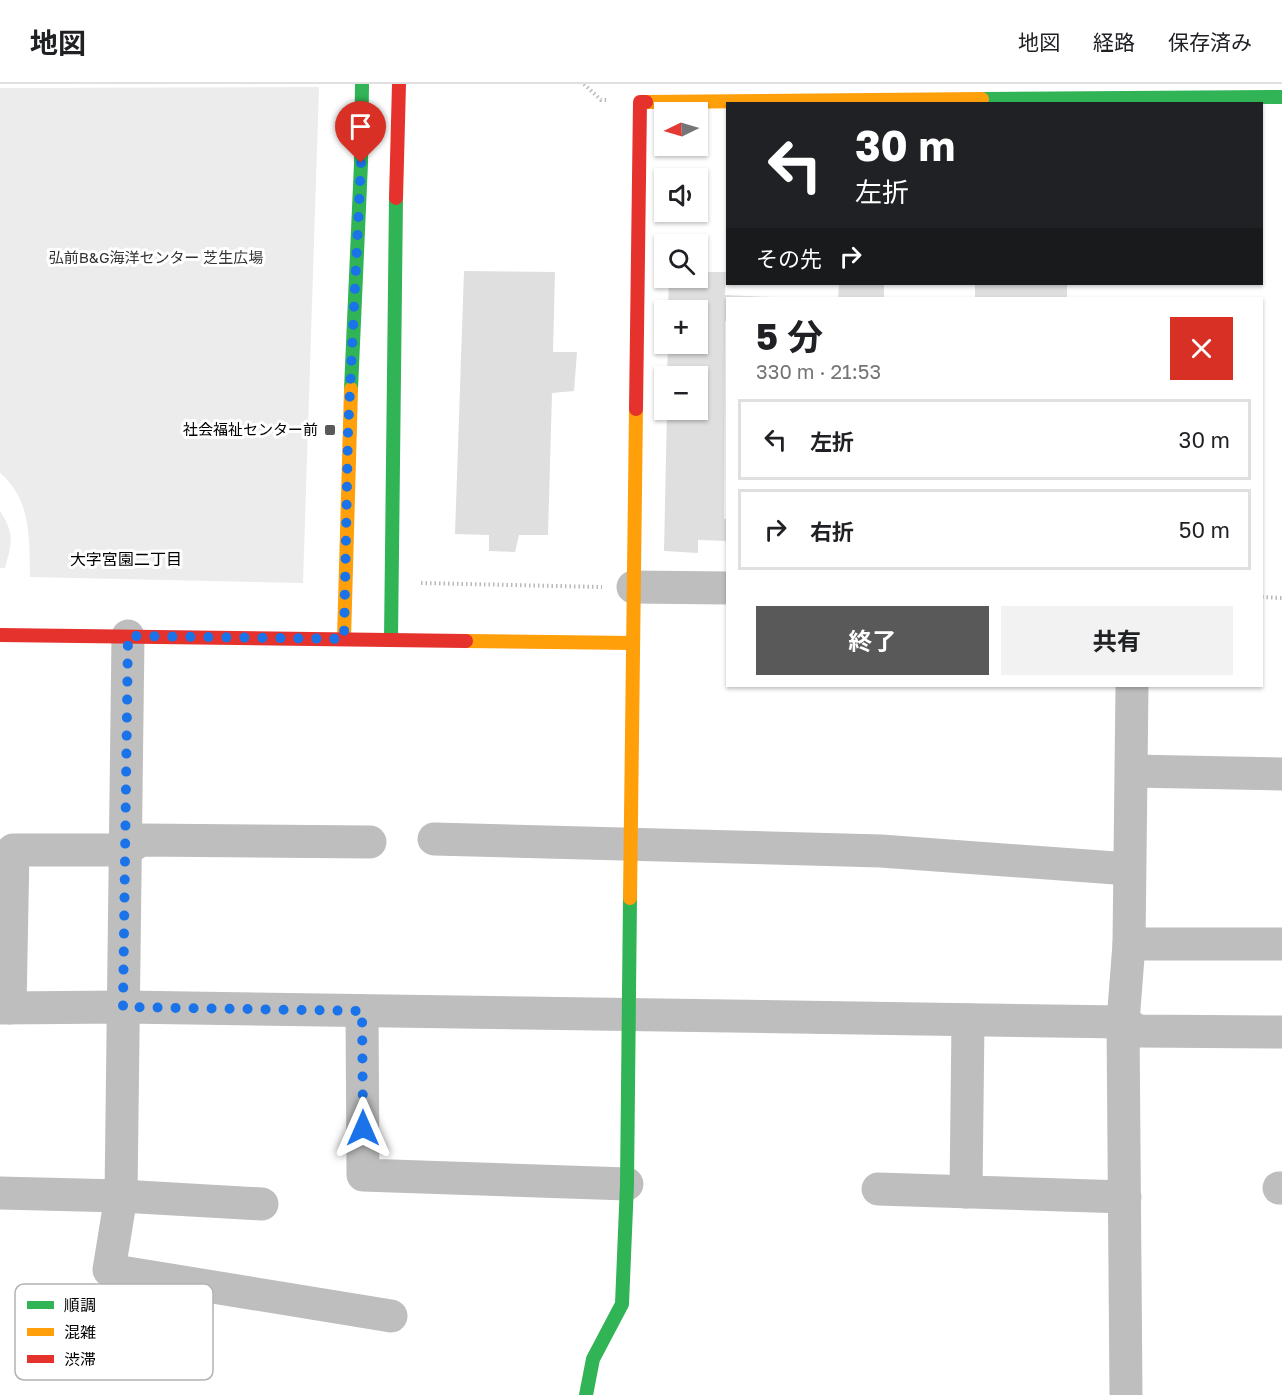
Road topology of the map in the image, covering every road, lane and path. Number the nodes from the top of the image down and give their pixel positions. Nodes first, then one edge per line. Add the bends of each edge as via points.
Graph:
1 (362, 84) edge
2 (399, 84) edge
3 (1262, 92) edge
4 (418, 583) dead end
5 (633, 587) junction
6 (726, 588) edge
7 (1263, 597) edge
8 (1282, 598) edge
9 (0, 635) edge
10 (128, 636) junction
11 (344, 639) junction
12 (391, 640) junction
13 (633, 643) junction
14 (1132, 687) edge
15 (1132, 771) junction
16 (1282, 774) edge
17 (434, 839) dead end
18 (370, 842) dead end
19 (631, 844) junction
20 (125, 850) junction
21 (1129, 869) junction
22 (1129, 944) junction
23 (1282, 944) edge
24 (123, 1007) junction
25 (5, 1008) edge
26 (362, 1011) junction
27 (629, 1015) junction
28 (968, 1020) junction
29 (1123, 1022) junction
30 (1282, 1032) edge
31 (627, 1184) junction
32 (878, 1189) dead end
33 (966, 1192) junction
34 (0, 1193) edge
35 (122, 1196) junction
36 (1125, 1197) junction
37 (262, 1204) dead end
38 (196, 1284) edge
39 (213, 1287) edge
40 (391, 1316) dead end
41 (586, 1395) edge
42 (1126, 1395) edge

1 - 11 street
2 - 12 street
3 - 5 street via 640,102
4 - 5 path
5 - 6 street
5 - 13 street
7 - 8 path
9 - 10 street
10 - 11 street
10 - 20 street
11 - 12 street
12 - 13 street
13 - 19 street
14 - 15 street
15 - 16 street
15 - 21 street
17 - 19 street
18 - 20 street via 141,840
19 - 21 street via 881,851
19 - 27 street
20 - 24 street
20 - 25 street via 13,850
21 - 22 street
22 - 23 street
22 - 29 street
24 - 25 street
24 - 26 street
24 - 35 street
26 - 27 street
26 - 31 street via 363,1175
27 - 28 street
27 - 31 street
28 - 29 street
28 - 33 street
29 - 30 street via 1138,1031
29 - 36 street
31 - 41 street via 622,1304 593,1359
32 - 33 street
33 - 36 street
34 - 35 street
35 - 37 street
35 - 38 street via 110,1270
36 - 42 street
39 - 40 street

